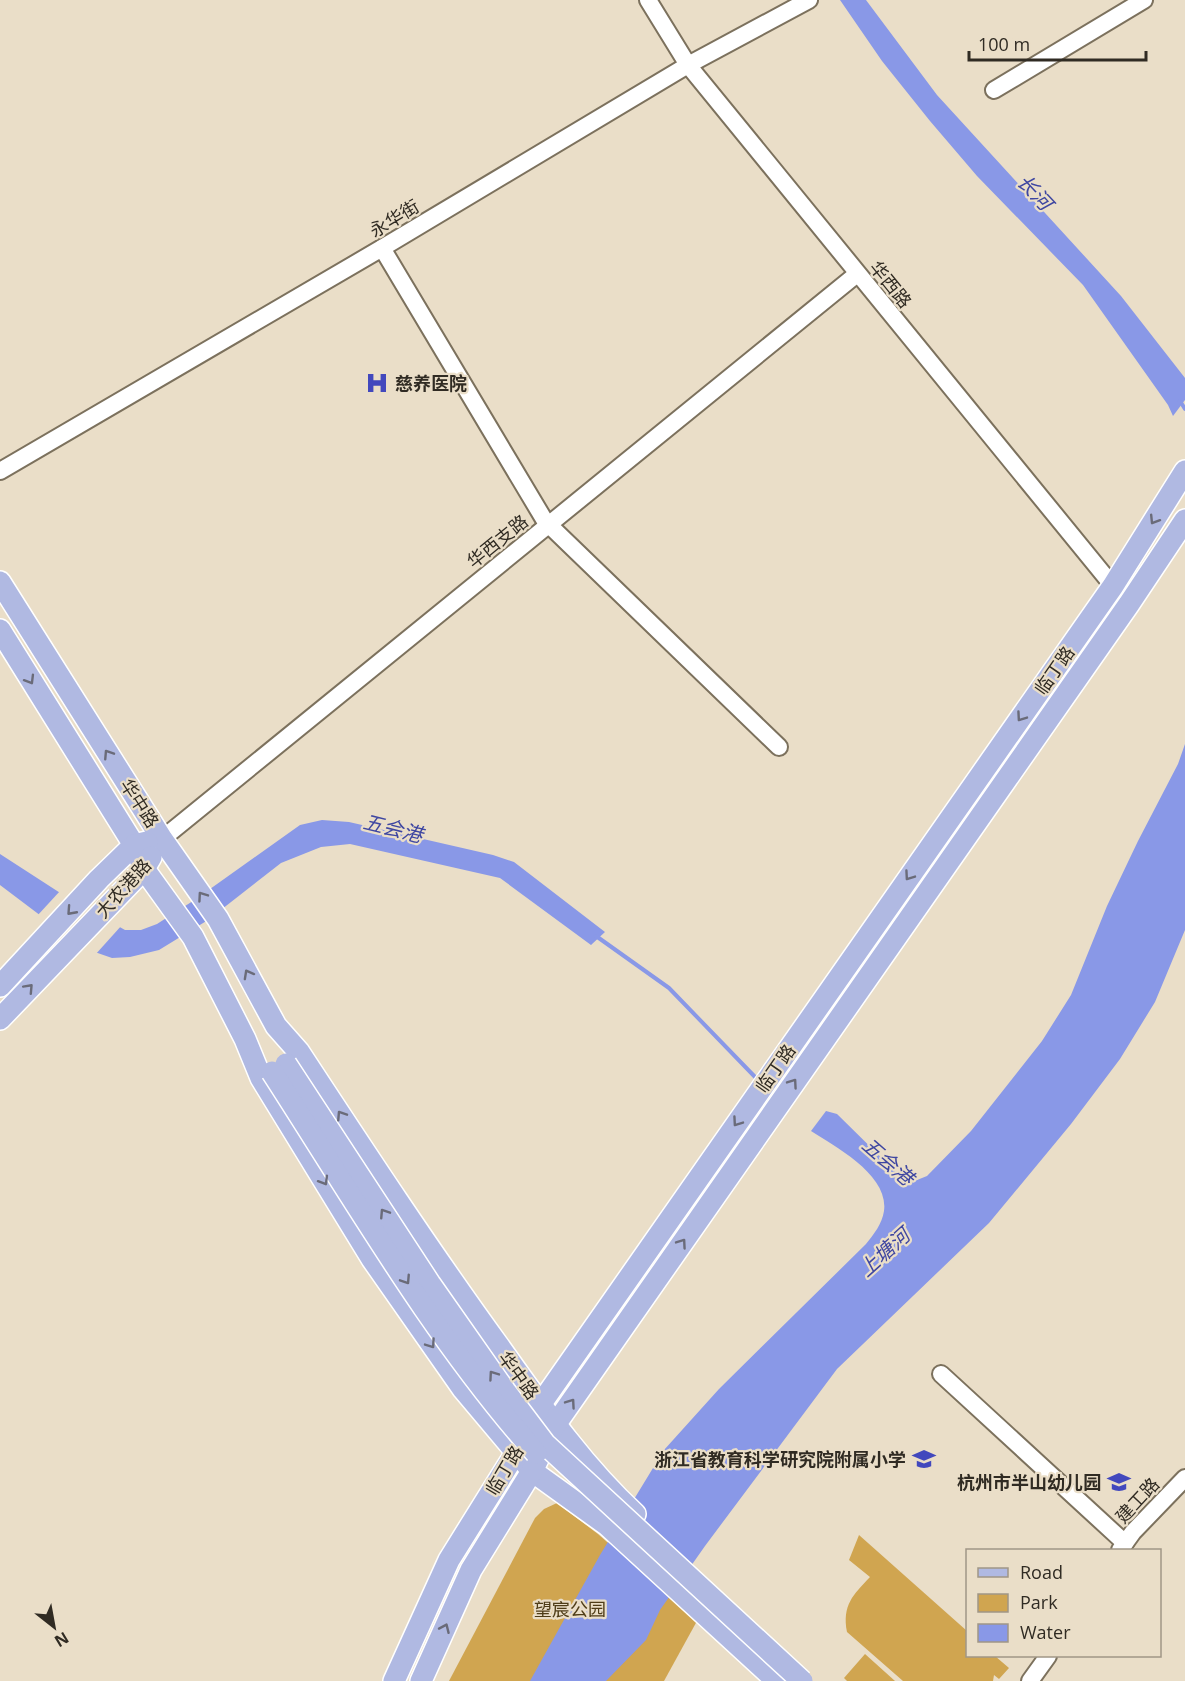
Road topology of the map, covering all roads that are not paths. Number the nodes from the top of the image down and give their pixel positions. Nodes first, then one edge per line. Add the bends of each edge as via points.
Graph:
1 (648, 0) edge
2 (809, 0) edge
3 (1144, 0) edge
4 (688, 65) junction
5 (994, 90) dead end
6 (382, 248) junction
7 (857, 274) junction
8 (0, 471) edge
9 (1185, 471) edge
10 (1185, 520) edge
11 (548, 524) junction
12 (0, 582) edge
13 (1113, 586) junction
14 (0, 630) edge
15 (779, 747) dead end
16 (162, 839) junction
17 (134, 845) junction
18 (144, 869) junction
19 (0, 986) edge
20 (0, 1019) edge
21 (276, 1026) junction
22 (244, 1039) junction
23 (279, 1068) junction
24 (941, 1374) dead end
25 (540, 1405) junction
26 (555, 1425) junction
27 (515, 1454) junction
28 (532, 1471) junction
29 (1185, 1478) edge
30 (1122, 1547) edge
31 (1047, 1657) edge
32 (394, 1681) edge
33 (421, 1681) edge
34 (777, 1681) edge
35 (790, 1681) edge
36 (802, 1681) edge
37 (813, 1681) edge
38 (1030, 1681) edge

1 - 4 street, 华西路
2 - 4 street, 永华街
3 - 5 street
4 - 6 street, 永华街
4 - 7 street, 华西路
6 - 8 street, 永华街
6 - 11 street
7 - 11 street, 华西支路
7 - 13 street, 华西路
9 -> 13 main road, 临丁路
26 -> 10 main road, 临丁路
11 - 15 street
11 - 16 street, 华西支路
16 -> 12 main road, 华中路
13 -> 25 main road, 临丁路
14 -> 17 main road, 华中路
16 - 17 main road, 大农港路
16 - 18 main road, 大农港路
21 -> 16 main road, 华中路 via 218,919
17 - 18 main road, 华中路
17 -> 19 main road, 大农港路
20 -> 18 main road, 大农港路
18 - 22 main road, 华中路 via 193,937
21 - 23 main road, 华中路
25 -> 21 main road, 华中路 via 417,1232 299,1052
22 - 23 main road, 华中路
22 -> 27 main road, 华中路 via 261,1078 372,1259 463,1389
23 -> 35 main road, 华中路, bridge via 432,1320 500,1412 537,1455
36 -> 23 main road, 华中路, bridge via 545,1444
24 - 30 street
25 - 26 main road, 华中路
25 - 27 main road, 临丁路
26 - 28 main road, 临丁路
26 - 37 main road, 华中路 via 621,1502
27 - 28 main road, 华中路
27 - 32 main road, 临丁路 via 449,1560
33 -> 28 main road, 临丁路 via 471,1570
28 - 34 main road, 华中路 via 607,1525
29 - 30 street, 建工路
31 - 38 street

